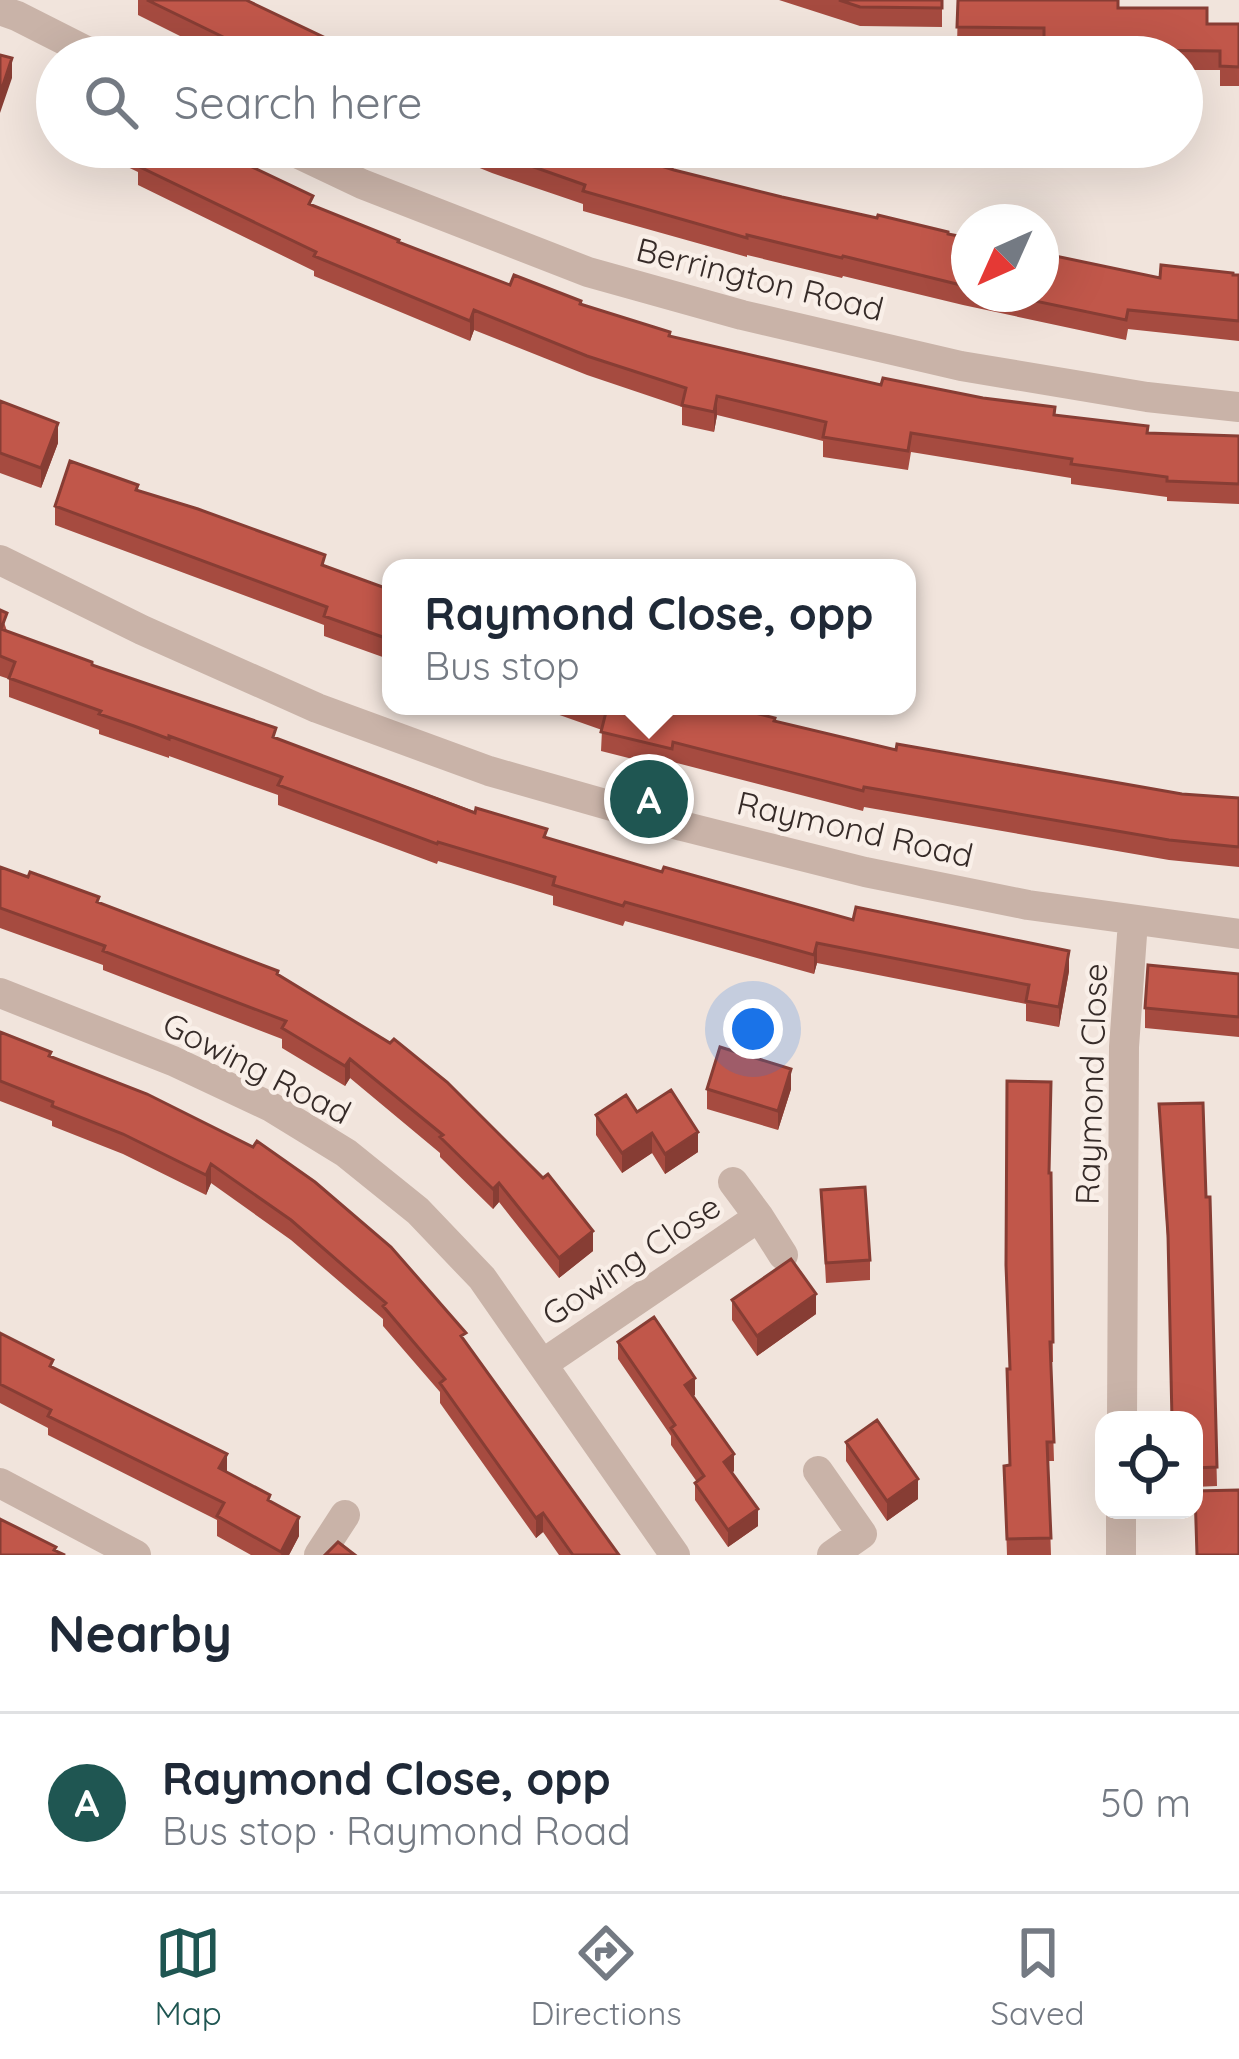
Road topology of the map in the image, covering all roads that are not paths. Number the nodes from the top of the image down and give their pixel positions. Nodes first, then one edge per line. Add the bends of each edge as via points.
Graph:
1 (0, 10) edge
2 (57, 36) edge
3 (328, 168) edge
4 (1239, 406) edge
5 (0, 560) edge
6 (1133, 921) junction
7 (1239, 934) edge
8 (0, 993) edge
9 (733, 1182) dead end
10 (759, 1217) junction
11 (783, 1255) dead end
12 (544, 1363) junction
13 (1122, 1411) edge
14 (818, 1471) dead end
15 (0, 1483) edge
16 (345, 1515) dead end
17 (1121, 1519) edge
18 (869, 1544) edge
19 (136, 1555) edge
20 (319, 1555) edge
21 (675, 1555) edge
22 (832, 1555) edge
23 (1121, 1555) edge

1 - 2 street
3 - 4 street, Berrington Road via 588,272 742,315 961,366
5 - 6 street, Raymond Road via 317,708 489,771 865,872
6 - 7 street, Raymond Road
6 - 13 street, Raymond Close via 1122,1249 1143,1266 1141,1352 1122,1372
8 - 12 street, Gowing Road via 173,1061 346,1153 418,1211 482,1278
9 - 10 street, Gowing Close
10 - 11 street, Gowing Close
10 - 12 street, Gowing Close
12 - 21 street, Gowing Road
14 - 18 street
15 - 19 street
16 - 20 street
17 - 23 street
18 - 22 street

